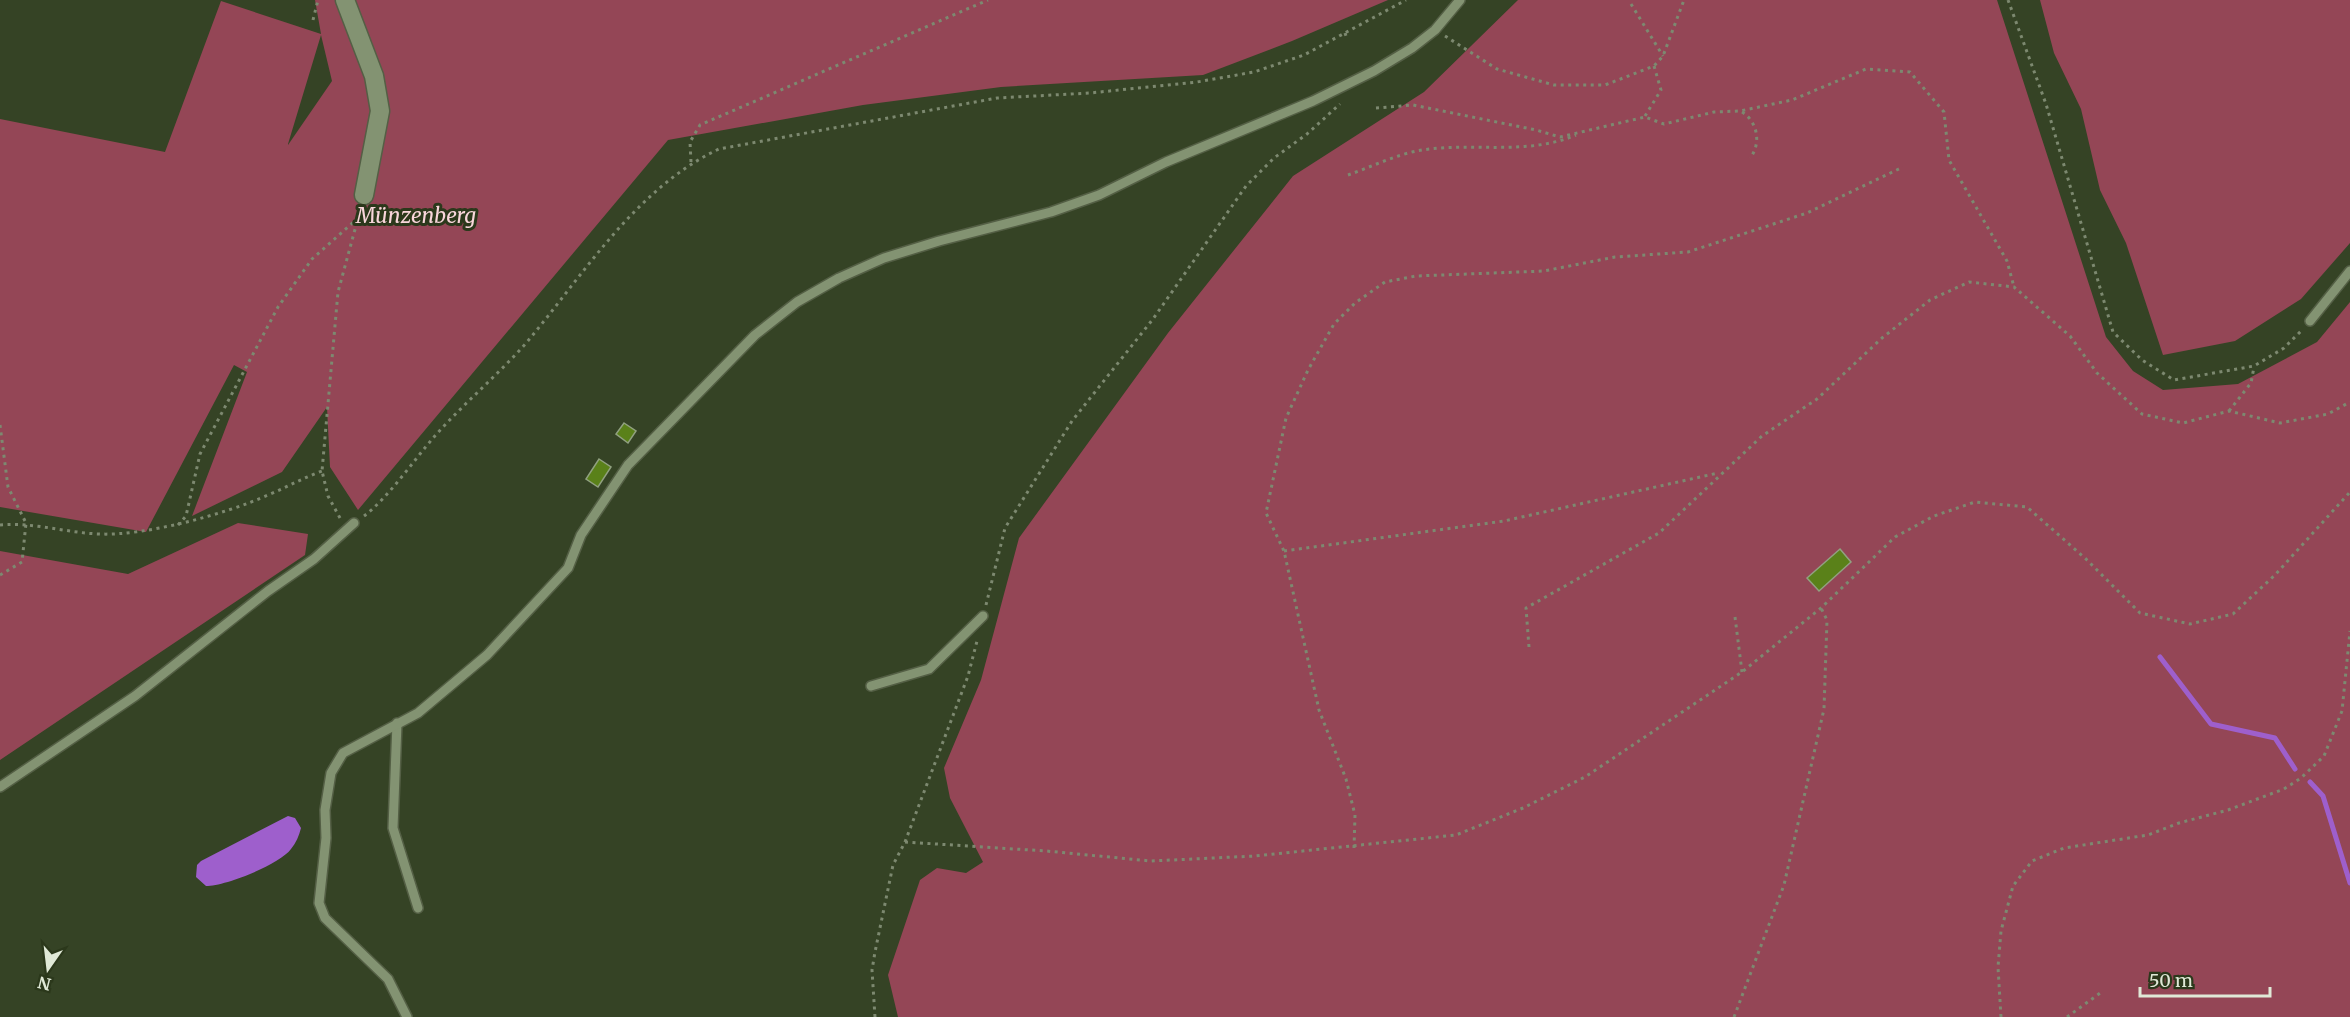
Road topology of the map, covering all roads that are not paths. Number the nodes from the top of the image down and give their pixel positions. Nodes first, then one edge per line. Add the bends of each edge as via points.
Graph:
1 (345, 0) edge
2 (1460, 0) edge
3 (364, 195) road end
4 (2350, 271) edge
5 (2310, 321) road end
6 (354, 523) road end
7 (983, 616) road end
8 (872, 686) dead end
9 (397, 723) junction
10 (0, 787) edge
11 (418, 908) dead end
12 (407, 1017) edge

1 - 3 street via 375,76 380,111
2 - 9 lane via 1435,30 1412,48 1313,101 1166,162 1100,195 884,258 797,302 755,335 628,465 581,536 568,568 487,655 418,712
4 - 5 lane
6 - 10 lane via 314,559 135,696
7 - 8 lane via 929,669
9 - 11 lane via 393,828
9 - 12 lane via 343,753 332,773 325,810 319,903 325,918 388,979

